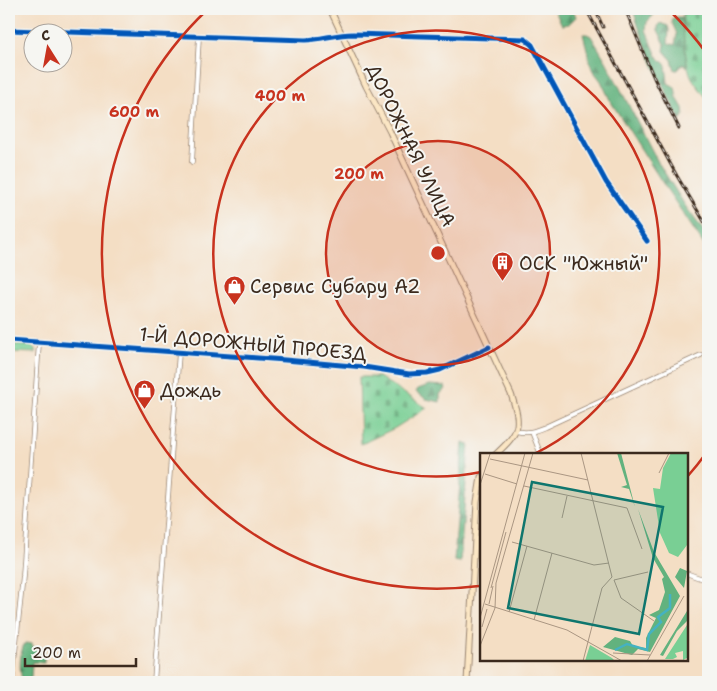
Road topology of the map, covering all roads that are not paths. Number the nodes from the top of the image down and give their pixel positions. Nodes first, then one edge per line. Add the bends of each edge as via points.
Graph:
1 (330, 9) edge
2 (9, 30) edge
3 (341, 34) junction
4 (199, 36) junction
5 (192, 162) dead end
6 (647, 241) dead end
7 (9, 340) edge
8 (39, 343) junction
9 (489, 347) junction
10 (178, 352) junction
11 (701, 355) dead end
12 (516, 430) junction
13 (532, 432) junction
14 (497, 453) edge
15 (540, 453) edge
16 (480, 482) edge
17 (687, 573) edge
18 (708, 582) edge
19 (12, 682) edge
20 (154, 682) edge
21 (467, 682) edge

1 - 3 main road, ДОРОЖНАЯ УЛИЦА
2 - 4 street
3 - 4 street via 305,40
3 - 6 street via 525,39 532,45 606,182
3 - 9 main road, ДОРОЖНАЯ УЛИЦА
4 - 5 street
7 - 8 street, 1-Й ДОРОЖНЫЙ ПРОЕЗД
8 - 10 street, 1-Й ДОРОЖНЫЙ ПРОЕЗД
8 - 19 street via 23,576
9 - 10 street, 1-Й ДОРОЖНЫЙ ПРОЕЗД via 440,370 416,374
9 - 12 main road, ДОРОЖНАЯ УЛИЦА via 516,409
10 - 20 street
11 - 13 street
12 - 13 street
12 - 14 main road
13 - 15 street
16 - 21 main road via 476,502
17 - 18 street

